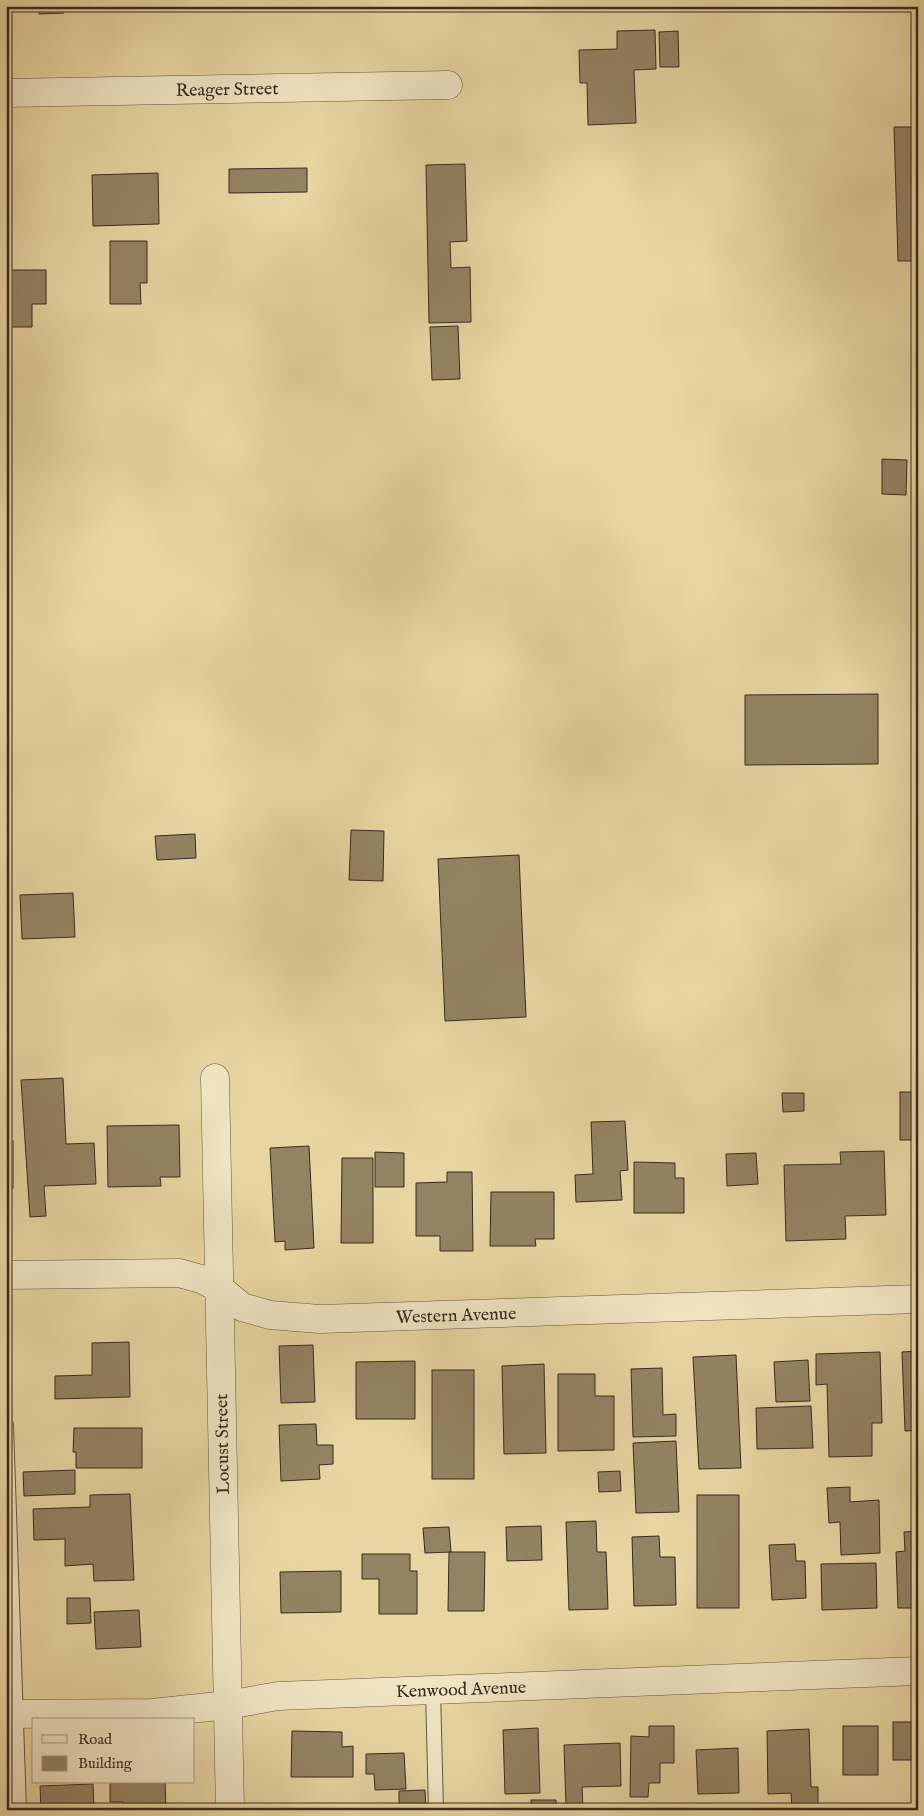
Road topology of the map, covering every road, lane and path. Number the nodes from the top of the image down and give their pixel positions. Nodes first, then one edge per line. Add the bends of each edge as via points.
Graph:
1 (448, 85) dead end
2 (6, 93) edge
3 (215, 1078) dead end
4 (6, 1275) edge
5 (219, 1288) junction
6 (918, 1299) edge
7 (6, 1425) edge
8 (7, 1496) edge
9 (918, 1671) edge
10 (433, 1690) junction
11 (228, 1705) junction
12 (11, 1714) edge
13 (19, 1810) edge
14 (230, 1810) edge
15 (436, 1810) edge

1 - 2 street, Reager Street
3 - 5 street, Locust Street
4 - 5 street, Western Avenue via 178,1273
5 - 6 street, Western Avenue via 242,1307 270,1315 320,1319
5 - 11 street, Locust Street
7 - 8 lane
8 - 12 lane
9 - 10 street, Kenwood Avenue
10 - 11 street, Kenwood Avenue via 278,1696
10 - 15 lane
11 - 12 street, Kenwood Avenue via 152,1713
11 - 14 street, Locust Street
12 - 13 lane

